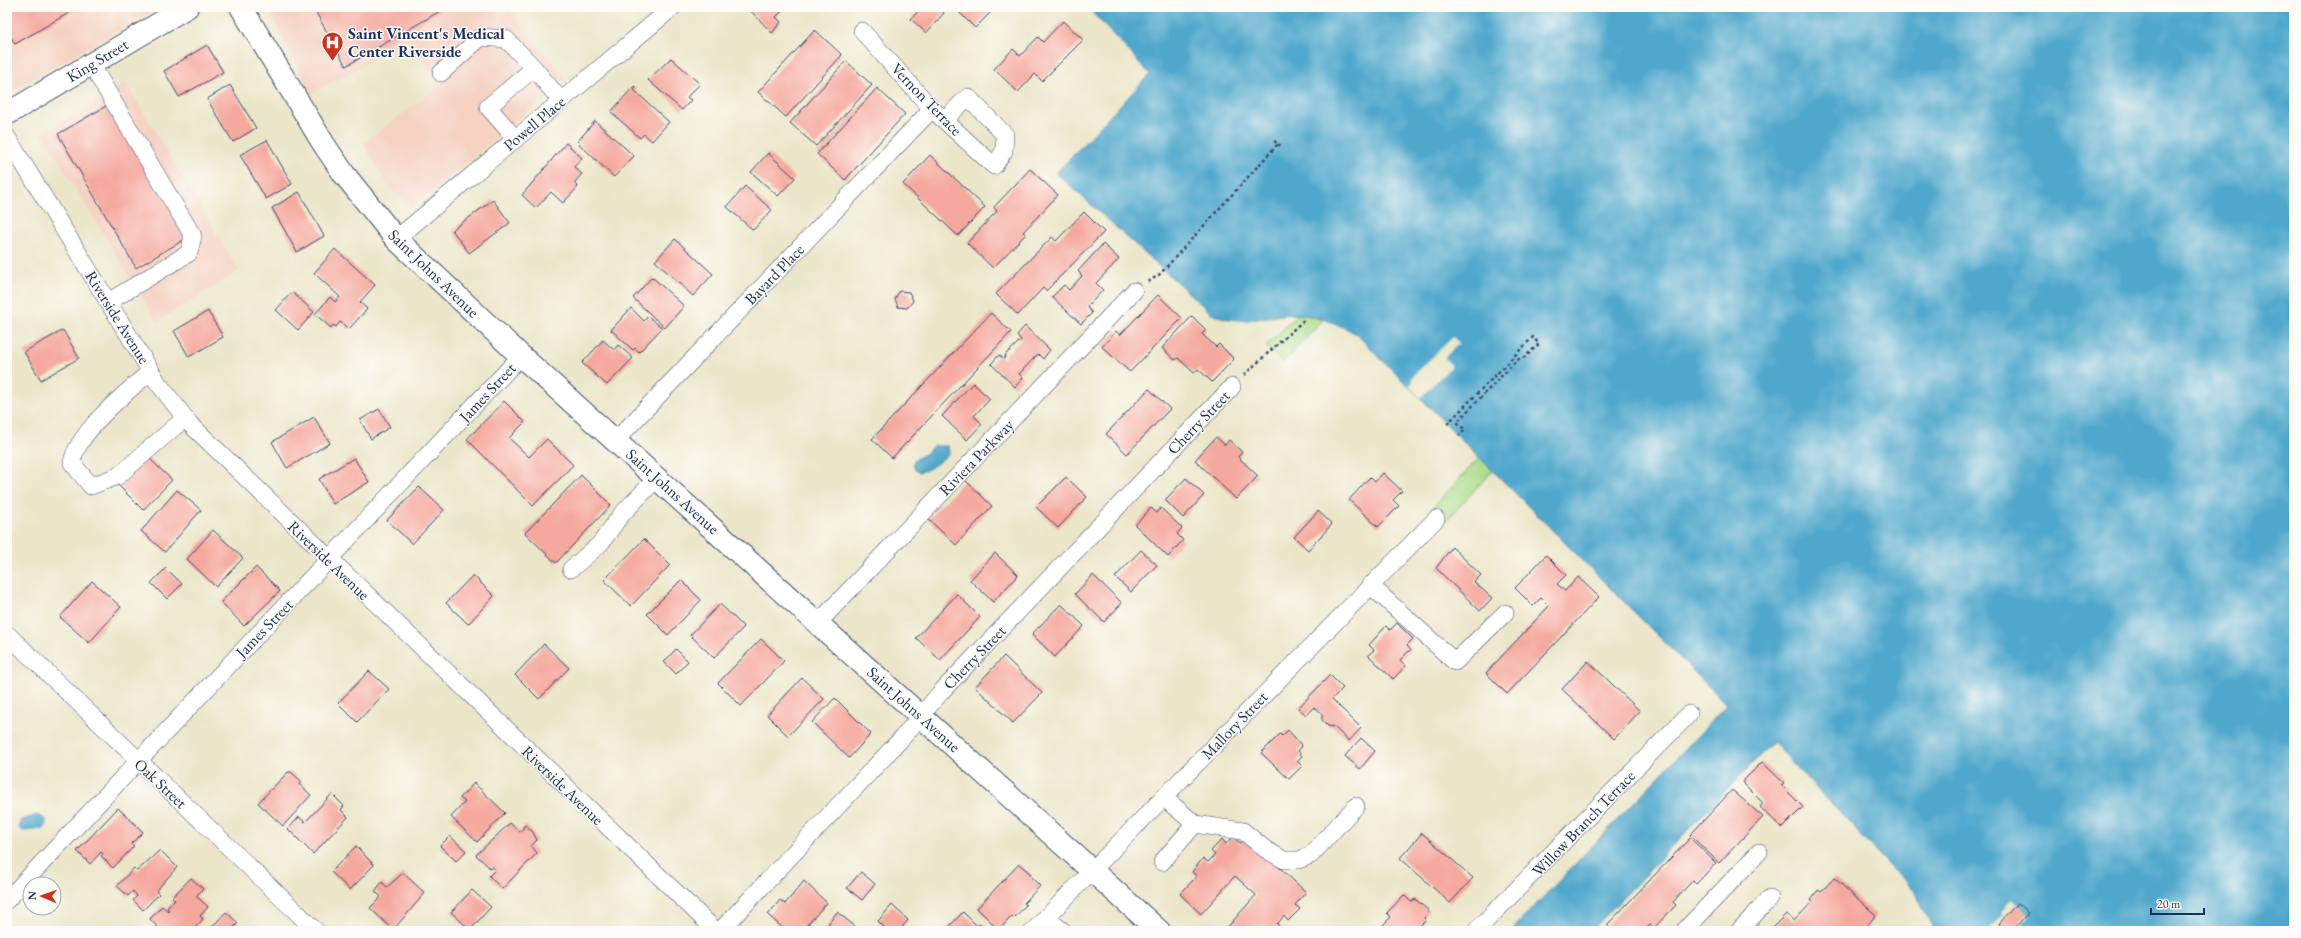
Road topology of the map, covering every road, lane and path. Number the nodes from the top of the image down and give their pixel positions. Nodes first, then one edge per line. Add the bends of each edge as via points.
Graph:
1 (187, 7) edge
2 (241, 7) edge
3 (673, 7) edge
4 (862, 31) dead end
5 (91, 64) junction
6 (534, 68) junction
7 (441, 72) dead end
8 (561, 101) junction
9 (7, 114) edge
10 (938, 114) junction
11 (7, 137) edge
12 (516, 139) junction
13 (1273, 140) dead end
14 (1278, 144) junction
15 (1282, 147) dead end
16 (994, 166) joint
17 (396, 239) junction
18 (1160, 274) dead end
19 (1134, 291) dead end
20 (108, 302) junction
21 (1305, 319) dead end
22 (521, 356) junction
23 (151, 371) junction
24 (1232, 386) joint
25 (185, 418) junction
26 (1447, 424) dead end
27 (1459, 436) dead end
28 (616, 440) junction
29 (658, 477) junction
30 (1436, 519) dead end
31 (328, 559) junction
32 (571, 569) dead end
33 (1370, 585) junction
34 (1505, 613) dead end
35 (818, 622) junction
36 (7, 634) edge
37 (1688, 714) dead end
38 (921, 716) junction
39 (137, 761) junction
40 (1163, 797) junction
41 (1356, 806) dead end
42 (1195, 824) junction
43 (1759, 852) dead end
44 (1162, 862) dead end
45 (1091, 870) junction
46 (1770, 898) dead end
47 (7, 900) edge
48 (1046, 918) junction
49 (316, 931) edge
50 (716, 931) edge
51 (720, 931) edge
52 (1033, 931) edge
53 (1063, 931) edge
54 (1158, 931) edge
55 (1476, 931) edge
56 (1684, 931) edge
57 (1739, 931) edge

1 - 5 main road, King Street
2 - 17 main road, Saint Johns Avenue via 323,143 344,174
3 - 8 street, Powell Place
4 - 10 street, Vernon Terrace
5 - 9 main road, King Street
5 - 20 street via 193,236 189,253
6 - 7 street via 506,39 481,37
6 - 8 street
6 - 12 street via 488,107
8 - 12 street, Powell Place
10 - 16 street, Vernon Terrace
10 - 16 street, Bayard Place via 968,97 1005,135 1004,150
10 - 28 street, Bayard Place
11 - 20 street, Riverside Avenue
12 - 17 street, Powell Place
13 - 14 path
14 - 15 path
14 - 18 path
17 - 22 main road, Saint Johns Avenue
19 - 35 street, Riviera Parkway
20 - 23 street, Riverside Avenue
21 - 24 path
22 - 28 main road, Saint Johns Avenue
22 - 31 street, James Street
23 - 25 street, Riverside Avenue
23 - 25 street via 109,407 73,453 72,463 91,486 118,476
24 - 38 street, Cherry Street
25 - 31 street, Riverside Avenue
26 - 27 path via 1532,337 1538,344 1525,357 1517,360 1457,422 1465,430
28 - 29 main road, Saint Johns Avenue
29 - 32 street via 621,515 600,544
29 - 35 main road, Saint Johns Avenue
30 - 33 street, Mallory Street
31 - 39 street, James Street
31 - 50 street, Riverside Avenue
33 - 34 street via 1455,662
33 - 40 street, Mallory Street
35 - 38 main road, Saint Johns Avenue
36 - 39 street, Oak Street
37 - 55 street, Willow Branch Terrace
38 - 45 main road, Saint Johns Avenue
38 - 51 street, Cherry Street
39 - 47 street, James Street
39 - 49 street, Oak Street
40 - 42 street
40 - 45 street, Mallory Street
41 - 42 street via 1311,855 1298,860 1284,860 1243,831
42 - 44 street
43 - 56 street
45 - 48 street, Mallory Street
45 - 54 main road, Saint Johns Avenue
46 - 57 street
48 - 52 street, Mallory Street
48 - 53 street

